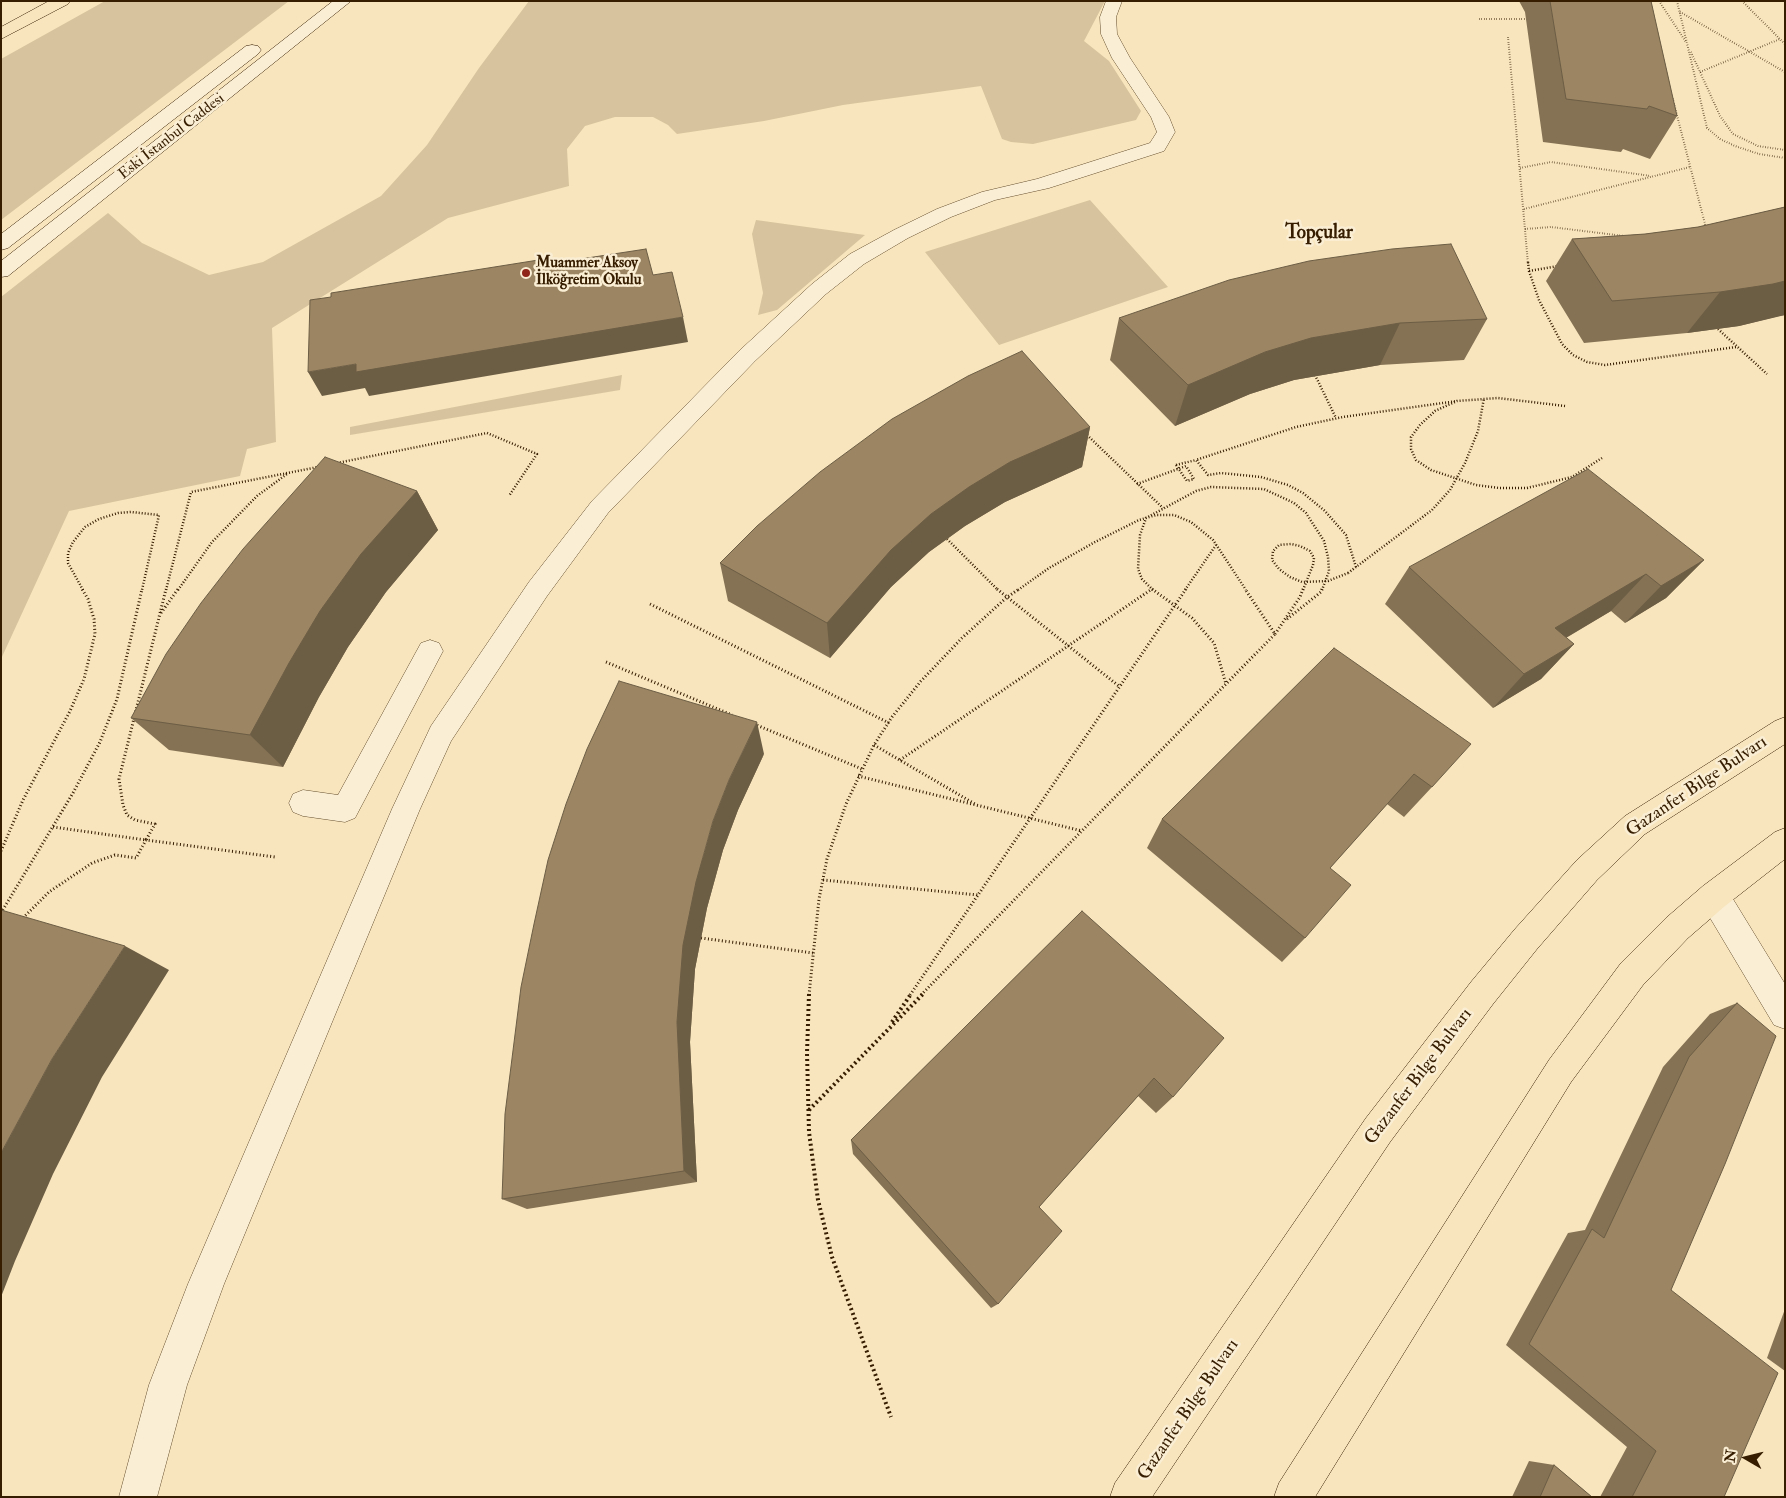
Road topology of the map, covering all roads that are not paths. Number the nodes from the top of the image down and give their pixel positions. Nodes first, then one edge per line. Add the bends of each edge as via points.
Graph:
1 (62, 1) edge
2 (343, 1) edge
3 (1114, 1) edge
4 (1, 34) edge
5 (267, 38) dead end
6 (1, 244) edge
7 (1, 272) edge
8 (430, 652) dead end
9 (1785, 729) edge
10 (303, 803) dead end
11 (1785, 841) edge
12 (1714, 896) junction
13 (1785, 1014) edge
14 (138, 1497) edge
15 (1130, 1497) edge
16 (1293, 1497) edge

1 - 4 main road
2 - 7 street, Eski İstanbul Caddesi
3 - 14 street via 1108,18 1109,34 1160,117 1166,132 1157,147 1042,184 989,196 944,214 865,255 819,289 747,356 600,507 538,589 441,734 406,808 206,1284 168,1385
5 - 6 street, Eski İstanbul Caddesi
8 - 10 street via 345,809
9 - 15 main road, Gazanfer Bilge Bulvarı via 1635,825 1587,870 1526,939 1378,1130
11 - 12 main road
12 - 13 street
12 - 16 main road via 1632,974 1560,1071

